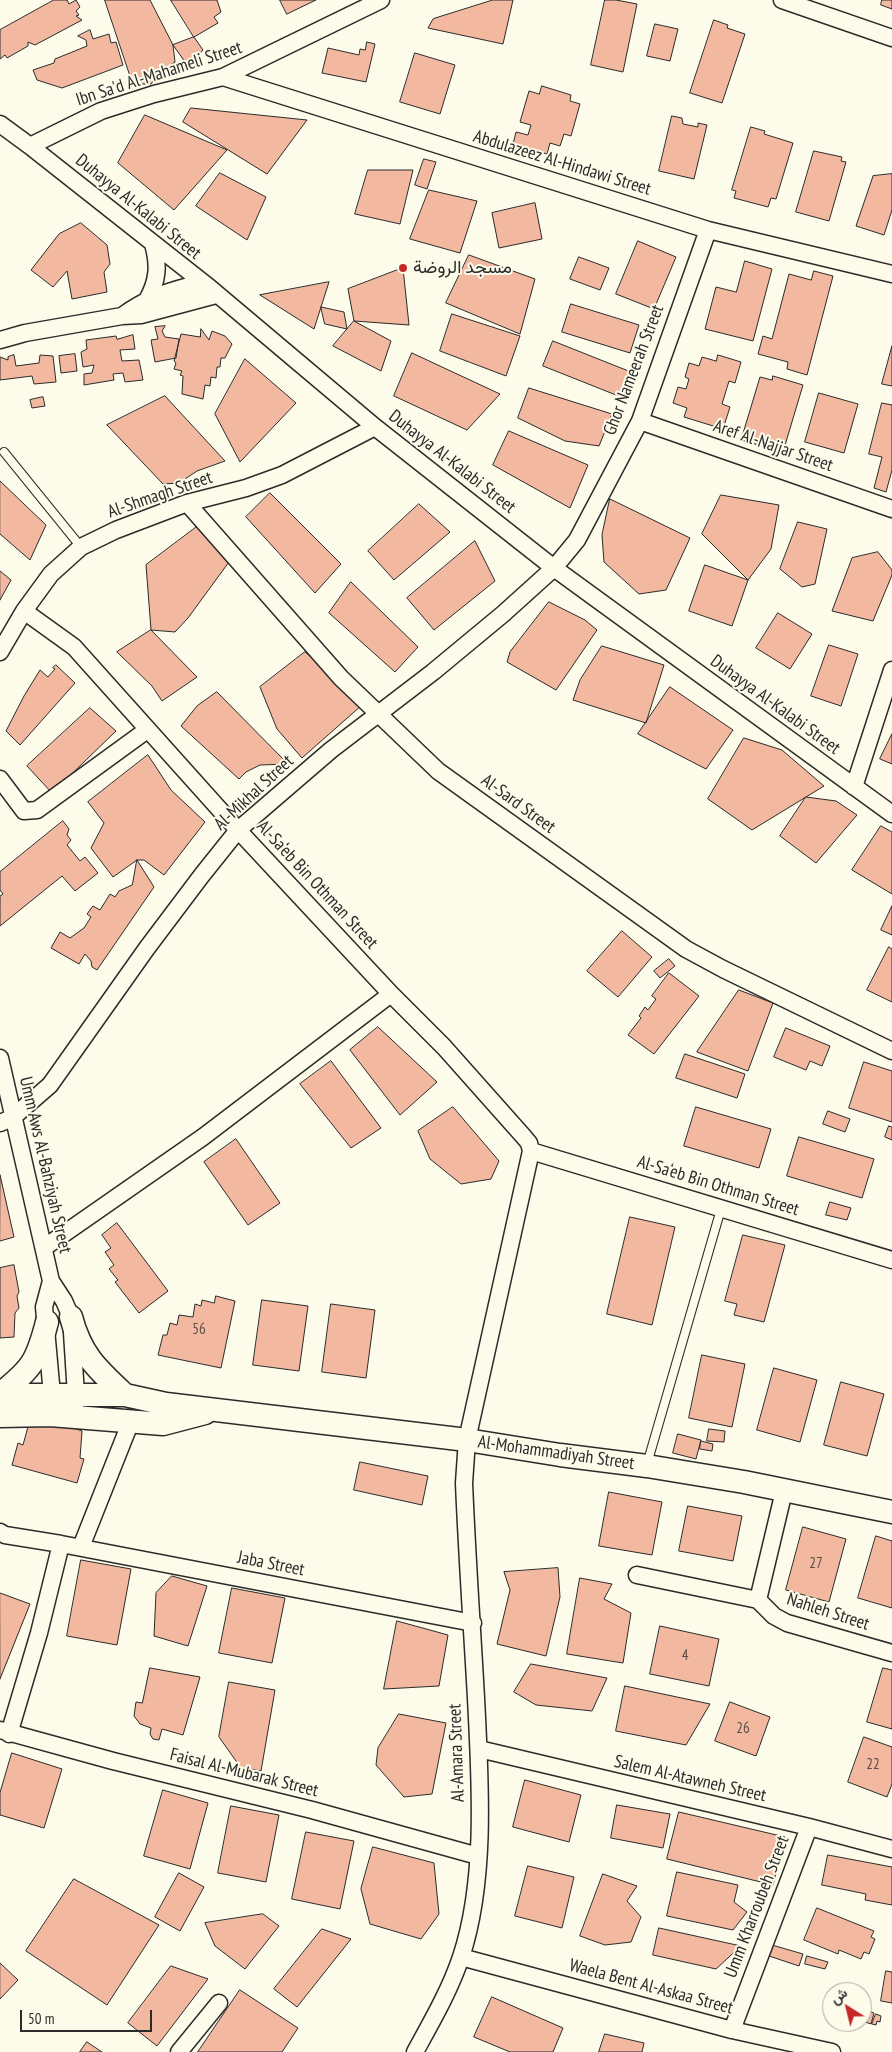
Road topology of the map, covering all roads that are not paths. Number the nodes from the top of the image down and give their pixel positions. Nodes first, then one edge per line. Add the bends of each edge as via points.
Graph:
1 (381, 0) edge
2 (785, 0) edge
3 (892, 38) edge
4 (224, 77) junction
5 (0, 124) edge
6 (30, 146) junction
7 (708, 230) junction
8 (154, 244) junction
9 (892, 274) edge
10 (201, 283) junction
11 (216, 295) junction
12 (147, 300) junction
13 (122, 316) junction
14 (0, 340) edge
15 (640, 421) junction
16 (374, 427) junction
17 (4, 452) dead end
18 (187, 503) junction
19 (892, 510) edge
20 (82, 547) junction
21 (554, 568) junction
22 (24, 612) junction
23 (0, 652) edge
24 (892, 670) edge
25 (377, 714) junction
26 (147, 730) junction
27 (0, 779) edge
28 (854, 787) junction
29 (892, 814) edge
30 (238, 830) junction
31 (391, 994) junction
32 (892, 1052) edge
33 (0, 1058) edge
34 (6, 1121) edge
35 (531, 1151) junction
36 (721, 1209) junction
37 (45, 1247) junction
38 (892, 1260) edge
39 (51, 1281) junction
40 (71, 1317) junction
41 (47, 1322) junction
42 (0, 1394) edge
43 (125, 1395) junction
44 (51, 1405) junction
45 (75, 1406) junction
46 (216, 1410) junction
47 (0, 1416) edge
48 (130, 1421) junction
49 (467, 1440) junction
50 (647, 1466) junction
51 (784, 1491) junction
52 (892, 1512) edge
53 (0, 1532) edge
54 (61, 1544) junction
55 (80, 1547) junction
56 (637, 1575) dead end
57 (758, 1600) junction
58 (473, 1623) junction
59 (892, 1653) edge
60 (5, 1732) edge
61 (479, 1749) junction
62 (809, 1827) junction
63 (892, 1849) edge
64 (478, 1856) junction
65 (461, 1957) junction
66 (219, 2003) dead end
67 (732, 2030) junction
68 (180, 2052) edge
69 (415, 2052) edge
70 (832, 2052) edge

1 - 4 street, Ibn Sa'd Al-Mahameli Street
2 - 3 street
4 - 6 street, Ibn Sa'd Al-Mahameli Street via 101,111
4 - 7 street, Abdulazeez Al-Hindawi Street
5 - 6 street, Duhayya Al-Kalabi Street
6 - 8 street, Duhayya Al-Kalabi Street
7 - 9 street, Abdulazeez Al-Hindawi Street
7 - 15 street, Ghor Nameerah Street
8 - 10 street, Duhayya Al-Kalabi Street
8 - 12 street via 158,266
10 - 11 street, Duhayya Al-Kalabi Street
10 - 12 street
11 - 13 street via 141,315
11 - 16 street, Duhayya Al-Kalabi Street
12 - 13 street
13 - 14 street
15 - 19 street, Aref Al-Najjar Street
15 - 21 street, Ghor Nameerah Street via 577,540
16 - 18 street, Al-Shmagh Street via 282,475
16 - 21 street, Duhayya Al-Kalabi Street
17 - 20 lane
18 - 20 street, Al-Shmagh Street via 116,530
18 - 25 street, Al-Sard Street via 341,678
20 - 22 street, Al-Shmagh Street via 51,574
21 - 25 street, Al-Mikhal Street via 433,672
21 - 28 street, Duhayya Al-Kalabi Street
22 - 23 street, Al-Shmagh Street
22 - 26 street, Al-Sa‘eb Bin Othman Street via 74,647
24 - 28 street
25 - 30 street, Al-Mikhal Street
25 - 32 street, Al-Sard Street via 438,771 686,949
26 - 27 street via 37,810 24,811
26 - 30 street, Al-Sa‘eb Bin Othman Street
28 - 29 street, Duhayya Al-Kalabi Street
30 - 31 street, Al-Sa‘eb Bin Othman Street
30 - 34 street, Al-Mikhal Street via 147,948 50,1085
31 - 35 street, Al-Sa‘eb Bin Othman Street via 456,1061 529,1143
31 - 37 street via 203,1137
33 - 34 street, Umm Aws Al-Bahziyah Street
34 - 37 street, Umm Aws Al-Bahziyah Street
35 - 36 street, Al-Sa‘eb Bin Othman Street
35 - 49 street
36 - 38 street, Al-Sa‘eb Bin Othman Street
36 - 50 lane
37 - 39 street, Umm Aws Al-Bahziyah Street
39 - 40 street, Umm Aws Al-Bahziyah Street
39 - 41 street, Umm Aws Al-Bahziyah Street via 44,1307
40 - 43 street via 76,1337 89,1359
40 - 45 street, Umm Aws Al-Bahziyah Street
41 - 42 street via 29,1369
41 - 44 street, Umm Aws Al-Bahziyah Street
42 - 44 street, Al-Mohammadiyah Street
43 - 45 street, Al-Mohammadiyah Street
43 - 46 street, Al-Mohammadiyah Street
44 - 45 street, Al-Mohammadiyah Street
44 - 47 street, Al-Mohammadiyah Street
45 - 48 street, Al-Mohammadiyah Street
46 - 48 street, Al-Mohammadiyah Street via 164,1424
46 - 49 street, Al-Mohammadiyah Street
48 - 55 street
49 - 50 street, Al-Mohammadiyah Street
49 - 58 street, Al-Amara Street via 464,1483
50 - 51 street, Al-Mohammadiyah Street
51 - 52 street, Al-Mohammadiyah Street
51 - 57 street
53 - 54 street, Jaba Street
54 - 55 street, Jaba Street
54 - 60 street via 39,1633
55 - 58 street, Jaba Street
56 - 57 street
57 - 59 street, Nahleh Street via 774,1616 787,1623
58 - 61 street, Al-Amara Street
60 - 64 street, Faisal Al-Mubarak Street
61 - 62 street, Salem Al-Atawneh Street
61 - 64 street, Al-Amara Street
62 - 63 street, Salem Al-Atawneh Street
62 - 67 street, Umm Kharroubeh Street
64 - 65 street, Al-Amara Street via 473,1904
65 - 67 street, Waela Bent Al-Askaa Street
65 - 69 street, Al-Amara Street via 440,2007
66 - 68 street
67 - 70 street, Waela Bent Al-Askaa Street

